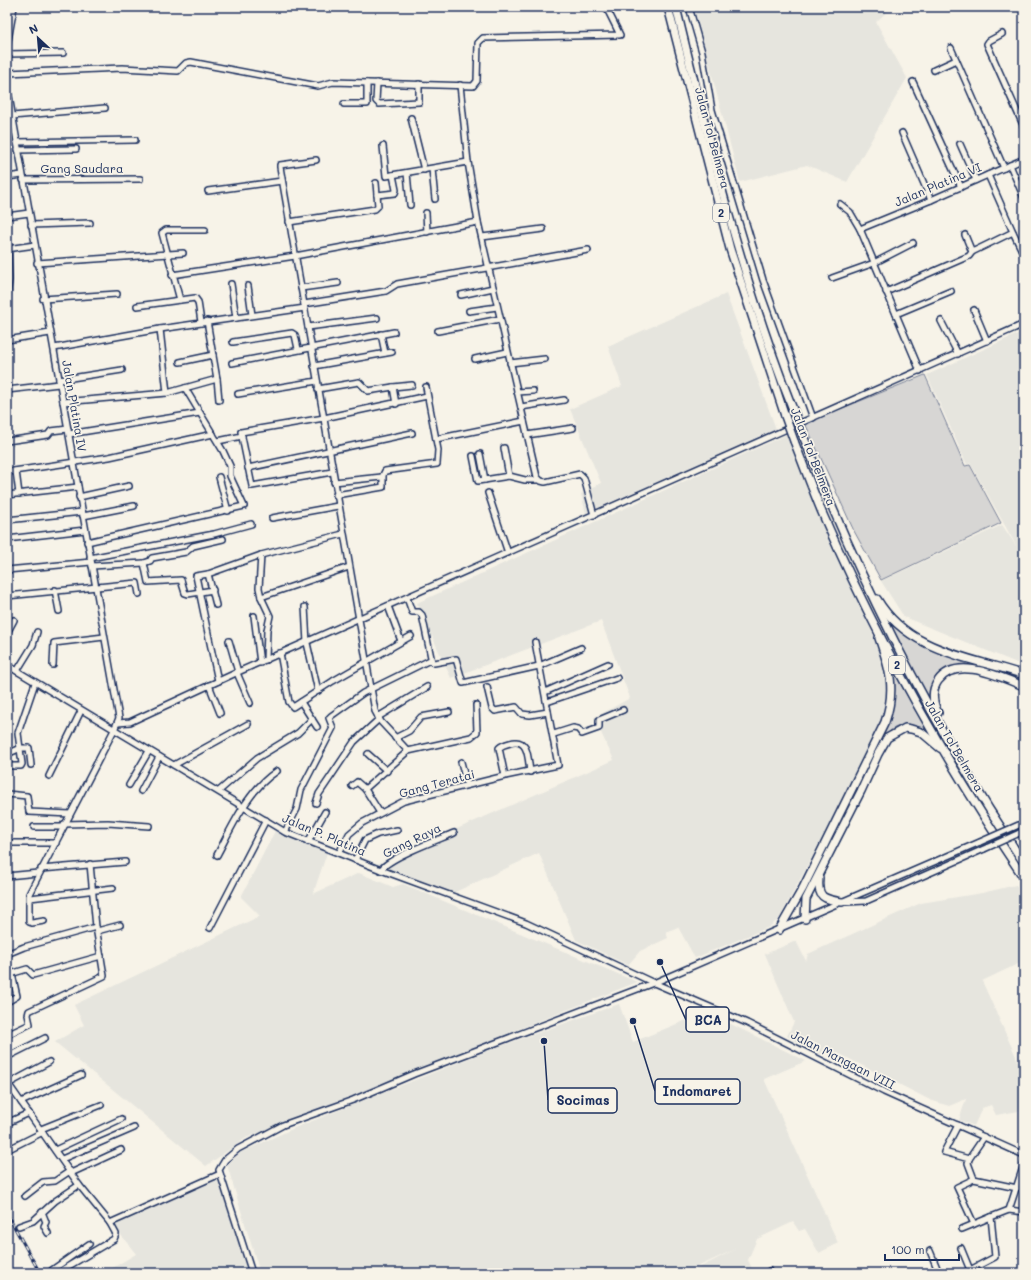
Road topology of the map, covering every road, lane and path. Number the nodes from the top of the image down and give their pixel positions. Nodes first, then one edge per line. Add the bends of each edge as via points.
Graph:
1 (14, 7) edge
2 (606, 7) edge
3 (668, 7) edge
4 (676, 7) edge
5 (689, 7) edge
6 (1002, 34) dead end
7 (7, 46) edge
8 (951, 48) dead end
9 (63, 53) dead end
10 (7, 54) edge
11 (956, 60) junction
12 (934, 70) dead end
13 (7, 73) edge
14 (913, 82) dead end
15 (366, 83) junction
16 (377, 83) junction
17 (420, 84) junction
18 (460, 85) junction
19 (7, 86) edge
20 (344, 104) dead end
21 (105, 108) dead end
22 (10, 112) edge
23 (411, 118) dead end
24 (1024, 127) edge
25 (902, 133) dead end
26 (135, 140) dead end
27 (17, 142) junction
28 (960, 144) dead end
29 (383, 146) dead end
30 (76, 149) dead end
31 (18, 150) junction
32 (1024, 159) edge
33 (316, 160) dead end
34 (468, 162) junction
35 (1010, 165) junction
36 (1004, 168) junction
37 (432, 169) junction
38 (424, 170) junction
39 (407, 173) junction
40 (393, 175) junction
41 (988, 175) junction
42 (23, 177) junction
43 (7, 178) edge
44 (140, 179) dead end
45 (976, 180) junction
46 (282, 181) junction
47 (376, 183) dead end
48 (961, 187) junction
49 (208, 191) dead end
50 (377, 195) junction
51 (1024, 198) edge
52 (435, 199) dead end
53 (931, 200) junction
54 (410, 204) dead end
55 (840, 204) dead end
56 (29, 213) junction
57 (426, 213) dead end
58 (7, 216) edge
59 (289, 222) junction
60 (478, 222) junction
61 (90, 223) dead end
62 (31, 224) junction
63 (543, 229) dead end
64 (860, 229) junction
65 (205, 230) dead end
66 (427, 232) junction
67 (1013, 232) junction
68 (965, 235) dead end
69 (482, 237) junction
70 (913, 243) dead end
71 (35, 245) junction
72 (7, 249) edge
73 (588, 250) dead end
74 (972, 252) junction
75 (1024, 252) edge
76 (183, 253) dead end
77 (166, 255) junction
78 (295, 256) junction
79 (874, 262) junction
80 (37, 263) junction
81 (488, 268) junction
82 (172, 275) junction
83 (832, 278) dead end
84 (338, 283) dead end
85 (231, 284) dead end
86 (248, 286) dead end
87 (301, 288) junction
88 (493, 288) junction
89 (951, 291) dead end
90 (886, 292) junction
91 (117, 294) dead end
92 (461, 295) dead end
93 (7, 297) edge
94 (43, 299) junction
95 (180, 300) junction
96 (137, 306) dead end
97 (304, 306) junction
98 (497, 307) junction
99 (974, 310) dead end
100 (469, 311) dead end
101 (896, 314) junction
102 (252, 315) junction
103 (236, 318) junction
104 (377, 318) dead end
105 (500, 319) junction
106 (207, 321) junction
107 (941, 321) dead end
108 (201, 322) junction
109 (1024, 324) edge
110 (308, 327) junction
111 (160, 328) junction
112 (394, 332) dead end
113 (438, 332) dead end
114 (50, 333) junction
115 (381, 334) junction
116 (7, 340) edge
117 (987, 341) junction
118 (233, 342) dead end
119 (54, 348) junction
120 (310, 348) junction
121 (298, 350) junction
122 (392, 352) dead end
123 (507, 352) junction
124 (385, 353) junction
125 (958, 354) junction
126 (213, 355) junction
127 (475, 359) dead end
128 (545, 359) dead end
129 (180, 362) dead end
130 (232, 362) dead end
131 (510, 363) junction
132 (314, 366) junction
133 (122, 370) dead end
134 (920, 371) junction
135 (217, 379) junction
136 (317, 381) junction
137 (59, 382) junction
138 (412, 385) dead end
139 (426, 386) dead end
140 (392, 387) junction
141 (185, 388) junction
142 (318, 389) junction
143 (7, 390) edge
144 (533, 391) dead end
145 (517, 392) junction
146 (167, 393) junction
147 (238, 394) dead end
148 (427, 396) junction
149 (219, 400) dead end
150 (564, 400) dead end
151 (63, 402) junction
152 (396, 404) junction
153 (521, 407) junction
154 (200, 413) junction
155 (324, 418) junction
156 (813, 418) junction
157 (524, 421) junction
158 (573, 428) dead end
159 (68, 432) junction
160 (412, 433) dead end
161 (213, 434) junction
162 (527, 435) junction
163 (242, 436) junction
164 (436, 438) junction
165 (7, 441) edge
166 (218, 441) junction
167 (504, 448) dead end
168 (329, 452) junction
169 (480, 454) dead end
170 (473, 456) dead end
171 (74, 463) junction
172 (248, 468) junction
173 (16, 471) junction
174 (7, 472) edge
175 (332, 472) junction
176 (383, 476) junction
177 (509, 476) junction
178 (219, 477) dead end
179 (485, 480) junction
180 (539, 480) junction
181 (334, 482) junction
182 (129, 486) dead end
183 (78, 487) junction
184 (488, 493) dead end
185 (19, 494) junction
186 (7, 495) edge
187 (336, 495) junction
188 (80, 496) junction
189 (134, 506) dead end
190 (338, 506) junction
191 (228, 510) junction
192 (82, 514) junction
193 (594, 515) junction
194 (272, 518) dead end
195 (7, 520) edge
196 (251, 524) dead end
197 (85, 530) junction
198 (343, 534) junction
199 (7, 539) edge
200 (223, 539) dead end
201 (87, 542) junction
202 (508, 553) junction
203 (261, 555) junction
204 (91, 562) junction
205 (144, 563) junction
206 (349, 567) junction
207 (7, 570) edge
208 (208, 574) junction
209 (862, 574) junction
210 (95, 587) junction
211 (55, 590) junction
212 (213, 590) junction
213 (199, 593) junction
214 (139, 594) dead end
215 (7, 596) edge
216 (261, 597) junction
217 (407, 598) junction
218 (216, 605) dead end
219 (388, 606) junction
220 (305, 607) dead end
221 (58, 611) dead end
222 (868, 611) junction
223 (254, 616) dead end
224 (359, 619) junction
225 (14, 620) dead end
226 (37, 632) dead end
227 (7, 633) edge
228 (411, 636) dead end
229 (104, 637) junction
230 (229, 641) dead end
231 (401, 641) junction
232 (535, 642) dead end
233 (307, 643) junction
234 (581, 648) dead end
235 (280, 654) junction
236 (266, 660) junction
237 (430, 660) junction
238 (366, 662) junction
239 (260, 663) junction
240 (608, 664) dead end
241 (7, 665) edge
242 (53, 665) dead end
243 (539, 666) junction
244 (17, 671) junction
245 (237, 672) junction
246 (1024, 676) edge
247 (617, 678) dead end
248 (218, 681) junction
249 (35, 682) junction
250 (209, 685) junction
251 (1024, 686) edge
252 (427, 688) dead end
253 (487, 688) dead end
254 (372, 689) junction
255 (318, 691) junction
256 (546, 692) junction
257 (302, 702) junction
258 (547, 702) junction
259 (250, 703) dead end
260 (476, 705) dead end
261 (81, 710) junction
262 (623, 710) dead end
263 (449, 712) dead end
264 (548, 712) junction
265 (220, 713) dead end
266 (312, 718) junction
267 (379, 718) junction
268 (118, 723) junction
269 (248, 724) dead end
270 (317, 727) dead end
271 (114, 730) junction
272 (554, 734) junction
273 (395, 738) junction
274 (951, 746) junction
275 (20, 748) junction
276 (149, 751) junction
277 (408, 751) junction
278 (943, 752) junction
279 (7, 754) edge
280 (368, 754) dead end
281 (159, 756) junction
282 (461, 762) dead end
283 (31, 765) dead end
284 (174, 765) junction
285 (12, 766) dead end
286 (277, 770) dead end
287 (387, 771) junction
288 (530, 772) junction
289 (49, 776) dead end
290 (505, 776) junction
291 (129, 785) dead end
292 (352, 786) dead end
293 (467, 786) junction
294 (365, 790) junction
295 (141, 791) dead end
296 (219, 791) junction
297 (7, 794) edge
298 (316, 803) dead end
299 (243, 807) junction
300 (325, 812) dead end
301 (380, 813) junction
302 (70, 814) junction
303 (266, 820) junction
304 (1022, 824) edge
305 (64, 826) junction
306 (150, 826) dead end
307 (34, 827) dead end
308 (397, 830) dead end
309 (285, 832) junction
310 (1024, 832) edge
311 (454, 833) dead end
312 (308, 842) junction
313 (56, 843) junction
314 (7, 844) edge
315 (339, 853) junction
316 (217, 855) dead end
317 (355, 860) junction
318 (125, 862) dead end
319 (1024, 863) edge
320 (90, 864) junction
321 (381, 870) junction
322 (40, 871) junction
323 (819, 874) junction
324 (7, 876) edge
325 (1024, 878) edge
326 (113, 888) dead end
327 (92, 891) junction
328 (30, 898) junction
329 (842, 902) junction
330 (805, 918) junction
331 (44, 921) dead end
332 (120, 925) dead end
333 (210, 928) dead end
334 (97, 929) junction
335 (779, 930) junction
336 (7, 954) edge
337 (101, 956) junction
338 (9, 975) edge
339 (654, 983) junction
340 (7, 1002) edge
341 (7, 1035) edge
342 (45, 1038) dead end
343 (7, 1057) edge
344 (49, 1062) dead end
345 (81, 1075) dead end
346 (8, 1083) edge
347 (22, 1102) junction
348 (101, 1105) dead end
349 (29, 1113) junction
350 (121, 1119) dead end
351 (7, 1123) edge
352 (958, 1125) junction
353 (134, 1128) dead end
354 (42, 1131) junction
355 (984, 1137) junction
356 (7, 1150) edge
357 (55, 1150) junction
358 (121, 1150) dead end
359 (1024, 1155) edge
360 (62, 1159) junction
361 (969, 1159) junction
362 (1024, 1164) edge
363 (70, 1172) junction
364 (220, 1174) junction
365 (974, 1179) junction
366 (79, 1185) junction
367 (1017, 1188) junction
368 (25, 1196) dead end
369 (1009, 1210) junction
370 (42, 1212) junction
371 (1024, 1212) edge
372 (991, 1217) junction
373 (110, 1223) junction
374 (974, 1224) junction
375 (19, 1226) dead end
376 (962, 1229) dead end
377 (48, 1232) dead end
378 (89, 1244) dead end
379 (961, 1248) dead end
380 (930, 1251) dead end
381 (970, 1271) edge
382 (54, 1273) edge
383 (57, 1273) edge
384 (252, 1273) edge
385 (939, 1273) edge

1 - 7 street
2 - 18 street via 620,35 483,38 478,43 476,84
3 - 222 highway, Jalan Tol Belmera / 2, bridge via 730,249 785,416 824,516
4 - 209 highway, Jalan Tol Belmera / 2, bridge via 736,241 761,320 833,511
5 - 156 street via 702,52 712,110 763,280
6 - 24 street via 987,44
8 - 11 street
9 - 10 street
11 - 12 street
11 - 36 street
13 - 15 street via 122,68 178,71 186,63 191,62 318,86 334,82
14 - 48 street
15 - 16 street
15 - 20 street via 367,104
16 - 17 street
16 - 17 street via 376,101 379,104 419,102
17 - 18 street
18 - 34 street
19 - 22 street, Jalan Platina IV
21 - 22 street
22 - 27 street, Jalan Platina IV
23 - 38 street
25 - 53 street
26 - 27 street
27 - 31 street, Jalan Platina IV
28 - 45 street
29 - 40 street via 386,176
30 - 31 street
31 - 42 street, Jalan Platina IV
32 - 35 street, Jalan Platina VI
33 - 46 street via 280,165
34 - 37 street
34 - 60 street
35 - 36 street, Jalan Platina VI
35 - 51 street
36 - 41 street, Jalan Platina VI
37 - 38 street
37 - 52 street
38 - 39 street
39 - 40 street
39 - 54 street
40 - 50 street via 395,193
41 - 45 street, Jalan Platina VI
41 - 67 street
42 - 43 street, Gang Saudara
42 - 44 street, Gang Saudara
42 - 56 street, Jalan Platina IV
45 - 48 street, Jalan Platina VI
46 - 49 street
46 - 59 street
47 - 50 street
48 - 53 street, Jalan Platina VI
50 - 59 street via 378,206 375,209
53 - 64 street, Jalan Platina VI
55 - 64 street via 850,212
56 - 58 street
56 - 62 street, Jalan Platina IV
57 - 66 street
59 - 78 street
60 - 66 street
60 - 69 street
61 - 62 street
62 - 71 street, Jalan Platina IV
63 - 69 street
64 - 79 street
65 - 77 street via 163,231
66 - 78 street
67 - 74 street
67 - 75 street
68 - 74 street
69 - 81 street
70 - 79 street
71 - 72 street
71 - 80 street, Jalan Platina IV
72 - 93 street
73 - 81 street
74 - 90 street via 969,256
76 - 77 street
77 - 80 street
77 - 82 street
78 - 82 street
78 - 87 street
79 - 83 street
79 - 90 street
80 - 94 street, Jalan Platina IV
81 - 88 street
81 - 97 street via 397,284 386,291
82 - 95 street
84 - 87 street
85 - 103 street
86 - 102 street
87 - 97 street
88 - 92 street
88 - 98 street
89 - 101 street
90 - 101 street
91 - 94 street
94 - 114 street, Jalan Platina IV
95 - 96 street
95 - 108 street via 197,299
97 - 102 street
97 - 110 street
98 - 100 street
98 - 105 street
99 - 117 street
101 - 134 street
102 - 103 street
103 - 106 street
104 - 110 street
105 - 113 street
105 - 123 street
106 - 108 street
106 - 126 street
107 - 125 street
108 - 111 street
109 - 117 street
110 - 120 street
111 - 119 street
111 - 146 street
112 - 115 street
114 - 116 street
114 - 119 street, Jalan Platina IV
115 - 120 street
115 - 124 street
117 - 125 street
118 - 121 street via 292,333 295,335
119 - 137 street, Jalan Platina IV
120 - 121 street
120 - 132 street
121 - 130 street
122 - 124 street
123 - 127 street
123 - 131 street
124 - 132 street
125 - 134 street
126 - 129 street
126 - 135 street
128 - 131 street
131 - 145 street
132 - 136 street
133 - 137 street
134 - 156 street
135 - 141 street
135 - 149 street
136 - 142 street
136 - 147 street
137 - 143 street
137 - 151 street, Jalan Platina IV
138 - 140 street
139 - 148 street
140 - 142 street via 368,391 358,382
140 - 152 street
141 - 146 street
141 - 154 street
142 - 155 street
144 - 145 street
145 - 153 street
146 - 151 street
148 - 152 street
148 - 164 street
150 - 153 street
151 - 159 street, Jalan Platina IV
152 - 155 street
153 - 157 street
154 - 159 street
154 - 161 street
155 - 163 street via 241,432
155 - 168 street
156 - 193 street
157 - 162 street
157 - 164 street
158 - 162 street
159 - 165 street via 51,431 47,436
159 - 171 street, Jalan Platina IV
160 - 168 street
161 - 166 street
161 - 171 street
162 - 180 street
163 - 166 street
163 - 172 street
164 - 176 street via 437,464 385,471
166 - 191 street via 244,506
167 - 177 street
168 - 172 street
168 - 175 street
169 - 179 street
170 - 179 street via 477,480
171 - 173 street
171 - 183 street, Jalan Platina IV
172 - 175 street via 251,485 254,487
173 - 174 street
173 - 185 street
175 - 181 street
176 - 181 street
176 - 187 street via 383,487
177 - 179 street
177 - 180 street
178 - 191 street
180 - 193 street via 545,482 580,474 584,478
181 - 187 street
182 - 188 street
183 - 185 street
183 - 188 street, Jalan Platina IV
184 - 202 street
185 - 186 street
187 - 190 street
188 - 192 street, Jalan Platina IV
189 - 192 street
190 - 194 street
190 - 198 street
191 - 201 street
192 - 195 street
192 - 197 street, Jalan Platina IV
193 - 202 street
196 - 204 street
197 - 199 street
197 - 201 street, Jalan Platina IV
198 - 203 street
198 - 206 street
200 - 205 street via 193,546 187,552 152,558
201 - 204 street, Jalan Platina IV
202 - 217 street
203 - 208 street
203 - 216 street via 258,577
204 - 205 street
204 - 207 street
204 - 210 street, Jalan Platina IV
205 - 213 street via 147,582 181,580 185,593
206 - 216 street
206 - 224 street
208 - 212 street
208 - 213 street via 196,576
209 - 246 highway via 883,609 907,633 946,652
209 - 274 highway, Jalan Tol Belmera / 2 via 878,612
210 - 211 street
210 - 214 street via 138,583
210 - 229 street, Jalan Platina IV
211 - 215 street
211 - 221 street
212 - 213 street
212 - 218 street
213 - 248 street
216 - 236 street via 270,616
217 - 219 street
217 - 237 street via 412,612 419,612 422,615
219 - 224 street
219 - 231 street
220 - 233 street
222 - 278 highway, Jalan Tol Belmera / 2
222 - 335 highway via 890,673 890,709 881,734 840,816 798,899
223 - 239 street
224 - 233 street
224 - 238 street
225 - 227 street
226 - 244 street via 33,645
228 - 231 street
229 - 242 street via 54,643
229 - 268 street, Jalan Platina IV
230 - 245 street
231 - 238 street
232 - 243 street
233 - 235 street
233 - 255 street
234 - 243 street
235 - 236 street
235 - 257 street via 290,705 293,707
236 - 239 street
237 - 243 street via 434,663 456,659 461,681 466,683
237 - 254 street
238 - 254 street
238 - 255 street
239 - 245 street
240 - 256 street
241 - 244 street, Jalan P. Platina
243 - 256 street
244 - 249 street, Jalan P. Platina
245 - 248 street
245 - 259 street
247 - 258 street
248 - 250 street
249 - 261 street, Jalan P. Platina
249 - 275 street via 18,733
250 - 265 street
250 - 268 street via 130,722
251 - 274 highway via 970,668 952,670 942,676 937,683 933,699
252 - 267 street
253 - 264 street via 495,711 516,707 522,714
254 - 267 street
254 - 309 street via 330,716 334,728 301,790 297,809
255 - 257 street
256 - 258 street
257 - 266 street
258 - 264 street
260 - 277 street via 477,732 471,737
261 - 271 street, Jalan P. Platina
261 - 289 street
262 - 272 street via 600,720 599,728 593,732 582,734 573,728
263 - 273 street via 421,717 409,731
264 - 272 street
266 - 270 street
266 - 296 street via 298,733 257,758
267 - 273 street
267 - 298 street via 354,742
268 - 271 street
269 - 284 street
271 - 276 street, Jalan P. Platina
271 - 302 street
272 - 288 street, Gang Teratai via 558,765
273 - 277 street
274 - 319 highway, Jalan Tol Belmera / 2
275 - 279 street
275 - 283 street via 30,749
275 - 285 street via 22,764
276 - 281 street, Jalan P. Platina
276 - 291 street
277 - 287 street
278 - 323 highway via 921,732 911,729 905,728 887,738
278 - 325 highway, Jalan Tol Belmera / 2
280 - 287 street
281 - 284 street, Jalan P. Platina
281 - 295 street
282 - 293 street
284 - 296 street, Jalan P. Platina
286 - 299 street via 265,779
287 - 294 street
288 - 290 street, Gang Teratai
288 - 290 street via 526,747 520,742 515,742 499,748
290 - 293 street, Gang Teratai
292 - 294 street via 357,782
293 - 301 street, Gang Teratai via 410,800
294 - 301 street
296 - 299 street, Jalan P. Platina
297 - 302 street via 28,796 29,812
299 - 303 street, Jalan P. Platina
299 - 316 street
300 - 312 street
301 - 315 street, Gang Teratai via 349,834
302 - 305 street
303 - 309 street, Jalan P. Platina
303 - 333 street
304 - 329 street, bridge
305 - 306 street via 108,823
305 - 307 street
305 - 313 street
308 - 317 street via 365,840
309 - 312 street, Jalan P. Platina
310 - 329 street, bridge via 866,901
311 - 321 street, Gang Raya via 396,858 384,865
312 - 315 street, Jalan P. Platina
313 - 314 street
313 - 322 street
315 - 317 street, Jalan P. Platina
317 - 321 street, Jalan P. Platina
318 - 320 street
320 - 322 street
320 - 327 street
321 - 339 street, Jalan P. Platina via 526,923
322 - 324 street
322 - 328 street via 28,894
323 - 329 highway via 820,895
323 - 330 highway via 806,899
326 - 327 street
327 - 328 street
327 - 334 street
328 - 331 street via 29,922
329 - 330 street
330 - 335 street
332 - 334 street
334 - 336 street via 24,947
334 - 337 street
335 - 339 street
337 - 338 street via 33,975 27,969
337 - 341 street via 104,974 102,978 29,1011 30,1024
338 - 340 street via 17,996 16,999
339 - 352 street, Jalan Mangaan VIII via 747,1024 884,1092
339 - 364 street via 278,1127 230,1154 221,1165
342 - 343 street
344 - 346 street
345 - 347 street
346 - 347 street
347 - 349 street
348 - 354 street
349 - 351 street
349 - 354 street
350 - 357 street
352 - 355 street, Jalan Mangaan VIII
352 - 361 street via 944,1152
353 - 360 street
354 - 356 street
354 - 357 street
355 - 359 street, Jalan Mangaan VIII
355 - 361 street
357 - 360 street
358 - 363 street
360 - 363 street
361 - 365 street
362 - 367 street
363 - 366 street
363 - 368 street via 55,1181 43,1182
364 - 373 street
364 - 384 street via 239,1226
365 - 367 street
365 - 374 street via 957,1187
366 - 370 street
366 - 373 street
367 - 369 street
369 - 371 street
369 - 372 street
370 - 375 street via 33,1221
370 - 377 street via 46,1222 44,1226
372 - 374 street
372 - 381 street via 995,1257
373 - 383 street via 116,1234 114,1238
374 - 376 street
378 - 382 street via 52,1270
379 - 381 street
380 - 385 street

